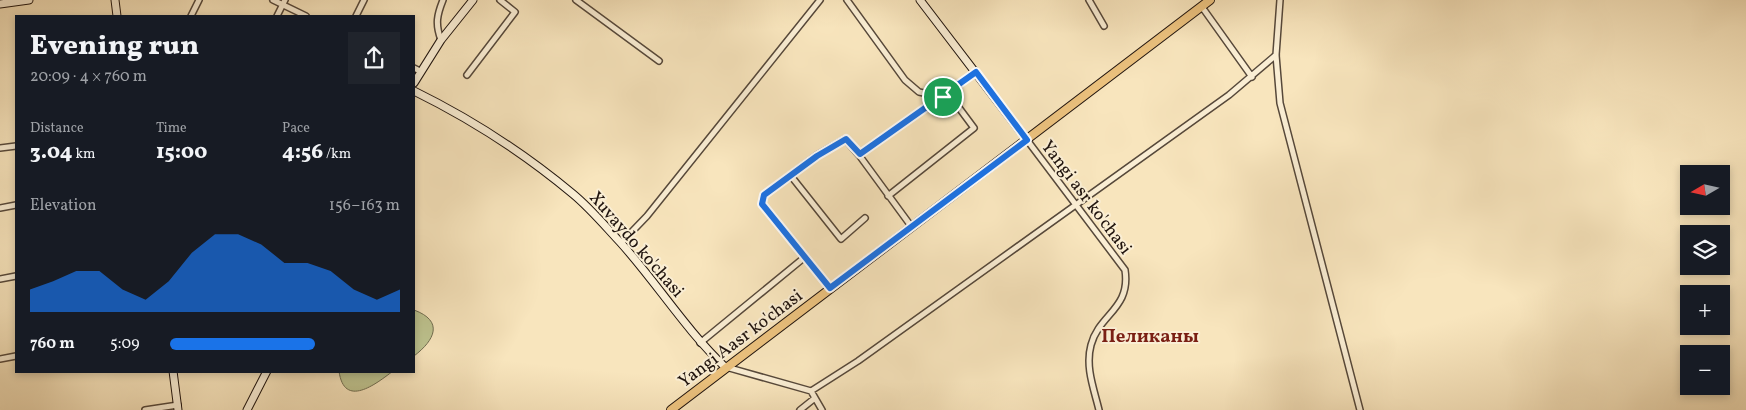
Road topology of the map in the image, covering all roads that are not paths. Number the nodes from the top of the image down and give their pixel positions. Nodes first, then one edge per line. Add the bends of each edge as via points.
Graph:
1 (29, 0) edge
2 (115, 0) edge
3 (199, 0) edge
4 (273, 0) edge
5 (364, 0) edge
6 (443, 0) edge
7 (473, 0) edge
8 (500, 0) edge
9 (576, 0) edge
10 (820, 0) edge
11 (846, 0) edge
12 (920, 0) edge
13 (1089, 0) edge
14 (1210, 0) edge
15 (1280, 0) edge
16 (284, 2) edge
17 (0, 4) edge
18 (1202, 7) junction
19 (117, 15) edge
20 (192, 15) edge
21 (278, 15) edge
22 (304, 15) edge
23 (356, 15) edge
24 (1104, 26) dead end
25 (440, 40) junction
26 (1276, 55) junction
27 (660, 61) dead end
28 (417, 70) edge
29 (976, 72) junction
30 (467, 75) dead end
31 (1252, 77) junction
32 (415, 91) edge
33 (948, 93) junction
34 (943, 97) junction
35 (1027, 140) junction
36 (15, 146) edge
37 (0, 148) edge
38 (860, 154) junction
39 (791, 176) junction
40 (888, 196) junction
41 (1075, 203) junction
42 (15, 205) edge
43 (0, 208) edge
44 (865, 218) dead end
45 (911, 226) junction
46 (621, 243) junction
47 (805, 257) junction
48 (15, 276) edge
49 (0, 278) edge
50 (830, 288) junction
51 (700, 343) junction
52 (15, 356) edge
53 (0, 359) edge
54 (725, 367) junction
55 (173, 373) edge
56 (266, 373) edge
57 (811, 391) junction
58 (816, 398) junction
59 (178, 408) edge
60 (145, 410) edge
61 (247, 410) edge
62 (670, 410) edge
63 (800, 410) edge
64 (822, 410) edge
65 (1099, 410) edge
66 (1360, 410) edge

1 - 17 street
2 - 19 street
3 - 20 street
4 - 16 street
5 - 23 street
6 - 25 street via 436,24
7 - 25 street
8 - 30 street via 515,12
9 - 27 street
10 - 46 street via 647,216
11 - 34 street via 905,80 919,92
12 - 29 street
13 - 24 street
14 - 18 main road, Yangi Aasr ko'chasi
15 - 26 street
16 - 21 street
16 - 22 street
18 - 31 street
18 - 35 main road, Yangi Aasr ko'chasi
25 - 28 street
26 - 31 street
26 - 66 street via 1280,102
29 - 33 street
29 - 35 street
31 - 41 street
32 - 46 street, Xuvaydo ko'chasi via 445,106 574,194
33 - 34 street
33 - 40 street via 974,128
34 - 38 street
35 - 41 street, Yangi asr ko'chasi
35 - 45 main road, Yangi Aasr ko'chasi
36 - 37 street
38 - 39 street via 846,139
38 - 40 street
39 - 44 street via 841,239
39 - 47 street via 764,195 762,204
40 - 45 street
41 - 57 street via 865,356
41 - 65 street, Yangi asr ko'chasi via 1125,270 1127,281 1124,297 1092,343 1089,365
42 - 43 street
45 - 50 main road, Yangi Aasr ko'chasi
46 - 51 street, Xuvaydo ko'chasi
47 - 50 street
47 - 51 street
48 - 49 street
50 - 54 main road, Yangi Aasr ko'chasi
51 - 54 street, Xuvaydo ko'chasi
52 - 53 street
54 - 57 street
54 - 62 main road, Yangi Aasr ko'chasi
55 - 59 street
56 - 61 street
57 - 58 street
58 - 63 street
58 - 64 street
59 - 60 street

